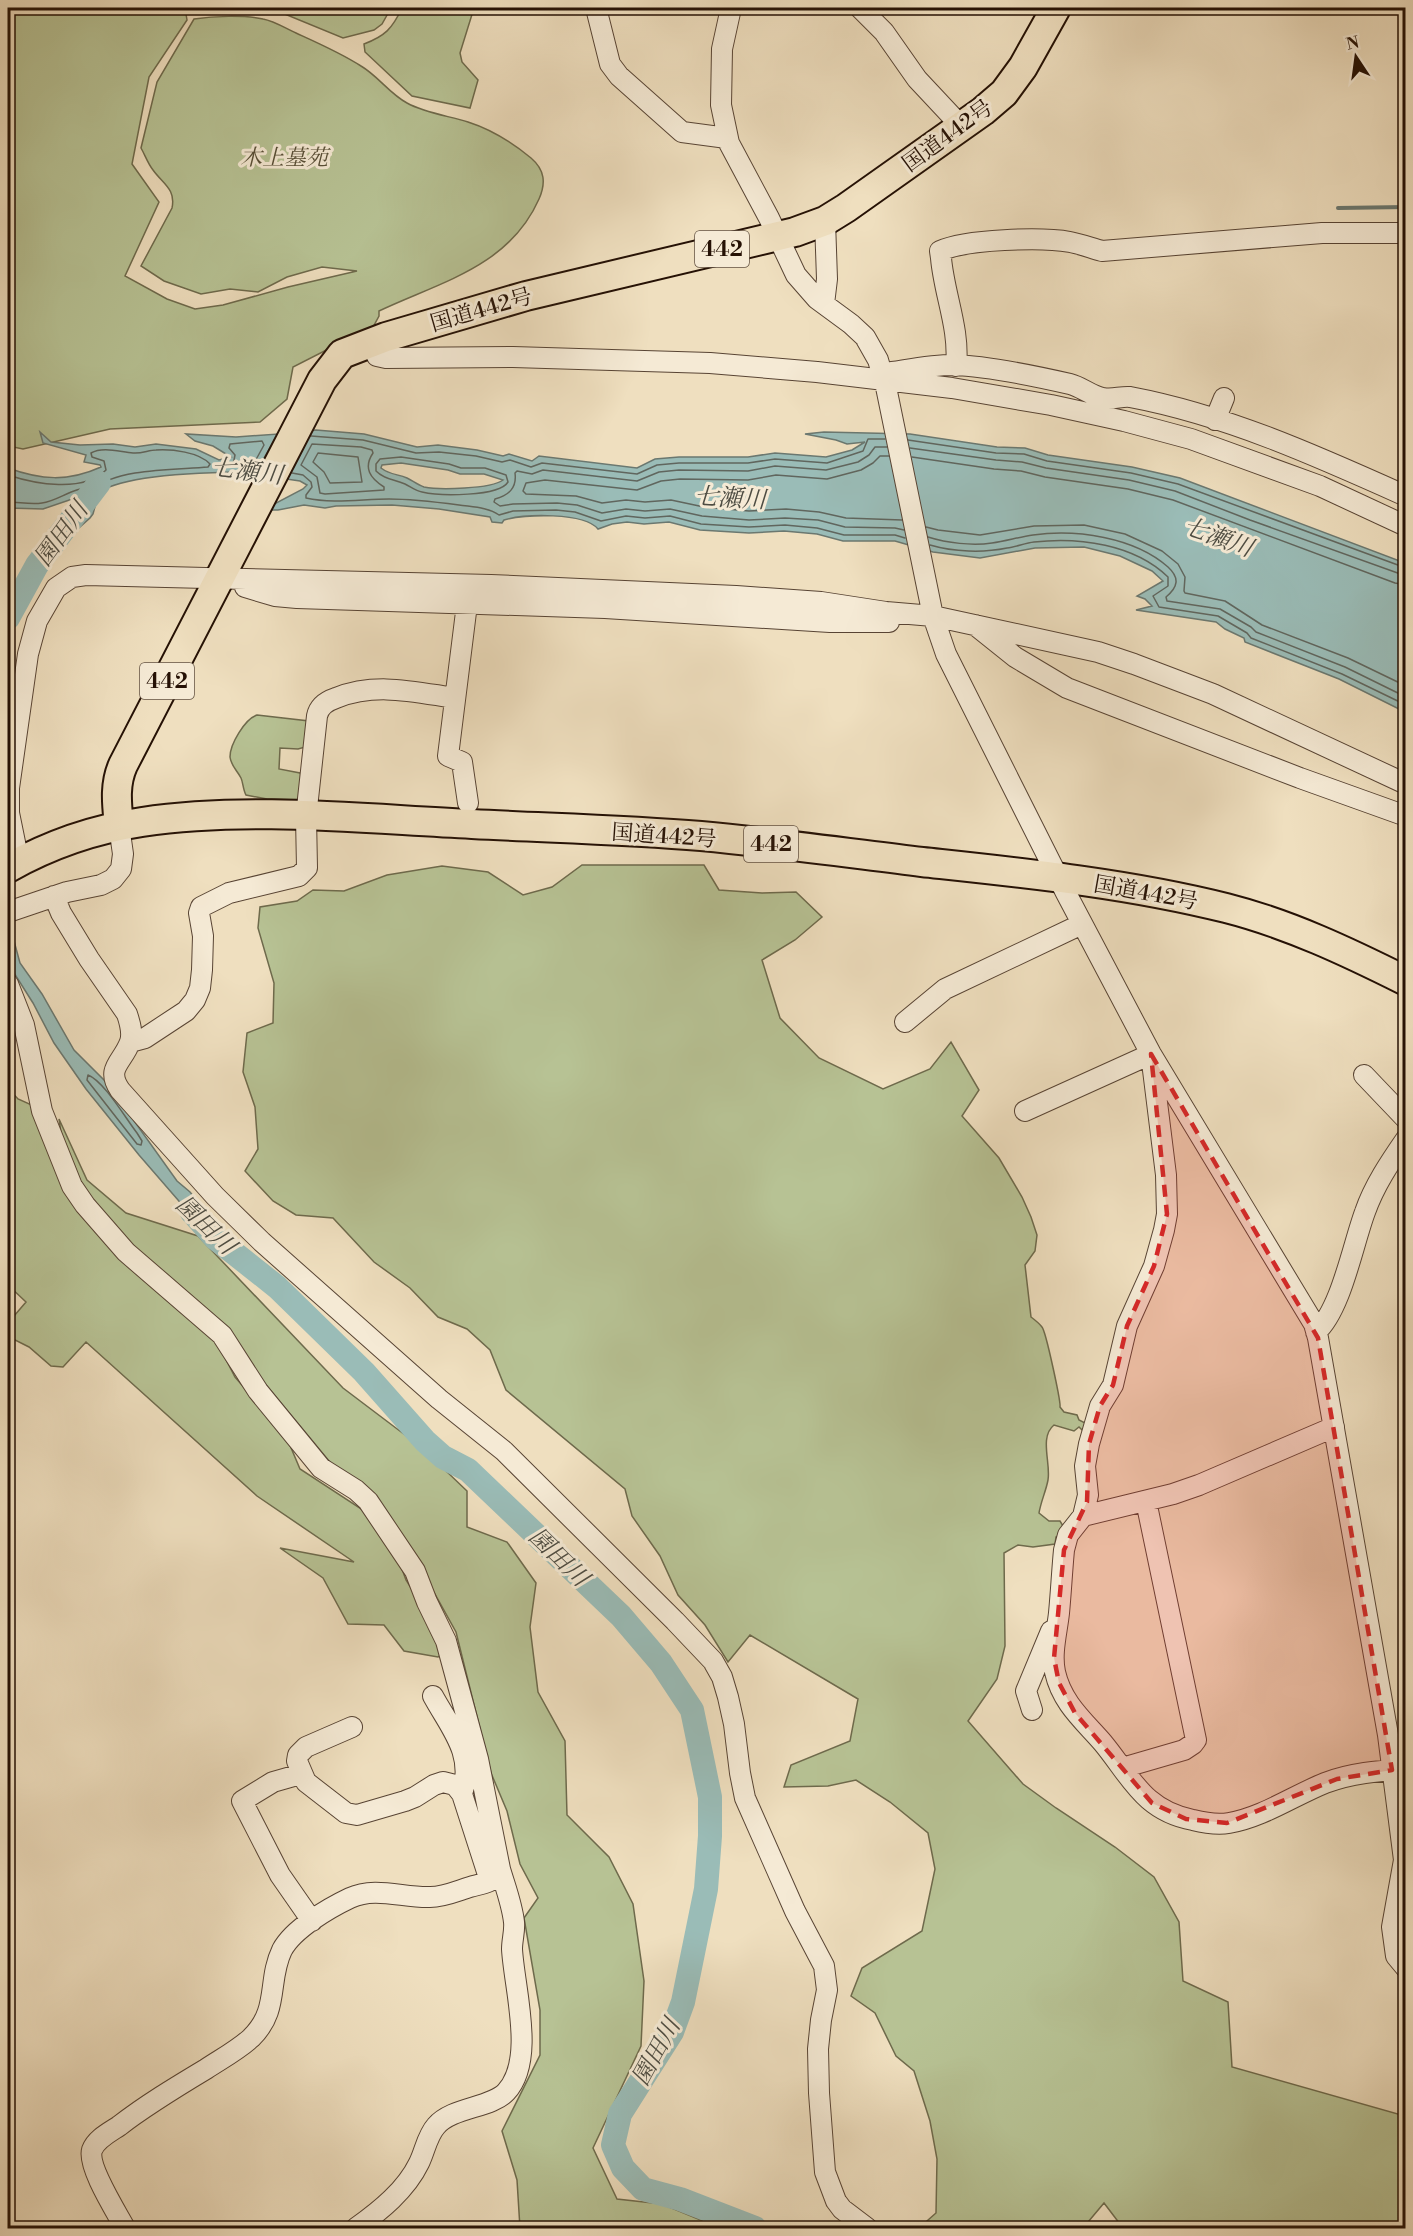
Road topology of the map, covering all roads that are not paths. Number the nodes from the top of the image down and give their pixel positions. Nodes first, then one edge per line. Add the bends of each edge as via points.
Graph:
1 (596, 8) edge
2 (731, 8) edge
3 (860, 8) edge
4 (1056, 8) edge
5 (961, 126) junction
6 (727, 138) junction
7 (825, 221) junction
8 (1406, 233) edge
9 (777, 236) junction
10 (824, 304) junction
11 (370, 342) junction
12 (956, 366) junction
13 (884, 380) junction
14 (1224, 398) dead end
15 (1215, 420) junction
16 (1406, 496) edge
17 (1406, 526) edge
18 (220, 579) junction
19 (467, 604) junction
20 (931, 609) junction
21 (974, 624) junction
22 (455, 698) junction
23 (1406, 784) edge
24 (468, 803) dead end
25 (1406, 816) edge
26 (306, 817) junction
27 (119, 826) junction
28 (13, 865) edge
29 (1058, 878) junction
30 (54, 896) junction
31 (8, 912) edge
32 (1082, 924) junction
33 (1406, 981) edge
34 (8, 984) edge
35 (905, 1022) dead end
36 (130, 1042) junction
37 (1151, 1054) junction
38 (1364, 1075) dead end
39 (1025, 1111) dead end
40 (1406, 1119) edge
41 (1406, 1139) edge
42 (1316, 1332) junction
43 (1334, 1427) junction
44 (1146, 1501) junction
45 (1083, 1516) junction
46 (1059, 1612) junction
47 (433, 1696) dead end
48 (1032, 1710) dead end
49 (352, 1727) dead end
50 (1122, 1768) junction
51 (1399, 1769) edge
52 (301, 1774) junction
53 (462, 1794) junction
54 (495, 1875) junction
55 (312, 1921) junction
56 (1399, 1924) edge
57 (1406, 1968) edge
58 (125, 2229) edge
59 (356, 2229) edge
60 (867, 2229) edge

1 - 6 street via 610,64 619,76 682,132
2 - 6 street via 722,55 721,111
3 - 5 street
4 - 5 highway, 国道442号 / 442 via 1009,87
5 - 7 highway, 国道442号 / 442
6 - 9 street
7 - 9 highway, 国道442号 / 442
7 - 10 street
8 - 12 street via 1322,233 1108,250 1058,241 993,241 950,246 940,251 955,327
9 - 10 street via 796,275
9 - 11 highway, 国道442号 / 442 via 526,296
10 - 13 street via 865,337
11 - 13 street via 377,356 386,358 661,361 767,367
11 - 18 highway, 国道442号 / 442 via 342,354 322,380
12 - 13 street via 939,366
12 - 15 street via 1063,383 1095,397 1131,398
13 - 17 street via 1051,405 1191,439 1320,486
13 - 20 street
14 - 15 street
15 - 16 street via 1312,454
18 - 19 street via 274,596
18 - 20 street via 491,585 736,596 821,602 886,612
18 - 27 highway, 国道442号 / 442 via 120,771 116,793
18 - 28 street via 86,575 72,577 56,588 33,633 17,724 9,802
19 - 20 street via 830,622 920,619
19 - 22 street
20 - 21 street
20 - 29 street via 946,654
21 - 23 street via 1098,652 1179,680
21 - 25 street via 1015,657 1067,688
22 - 24 street via 447,756 462,762
22 - 26 street via 373,688 346,694 320,708
26 - 27 highway, 国道442号 / 442 via 190,817
26 - 29 highway, 国道442号 / 442 via 635,831
26 - 36 street via 307,868 299,876 229,893 201,907 202,970 195,1000 186,1011 145,1038
27 - 28 highway, 国道442号 / 442 via 62,843
27 - 30 street via 123,854 118,875 101,885
29 - 32 street
29 - 33 highway, 国道442号 / 442 via 1131,888 1238,911 1307,936
30 - 31 street
30 - 36 street via 89,959 127,1014
32 - 35 street via 945,989
32 - 37 street
34 - 54 street via 24,1025 42,1111 72,1186 126,1252 222,1335 258,1391 321,1468 368,1501 415,1570 446,1641 478,1759
36 - 60 street via 114,1072 117,1085 215,1196 389,1356 504,1451 713,1661 728,1697 745,1798 824,1966 827,1990 818,2049 825,2172 842,2209
37 - 39 street
37 - 42 street
37 - 45 street via 1167,1214 1154,1266 1127,1326 1113,1385 1100,1406 1089,1444 1085,1471 1088,1495
38 - 40 street
41 - 42 street via 1371,1197 1337,1296
42 - 43 street
43 - 44 street via 1199,1485
43 - 51 street
44 - 45 street
44 - 50 street via 1196,1740 1184,1750
45 - 46 street via 1068,1535 1064,1550
46 - 48 street via 1026,1691
46 - 50 street via 1054,1658 1061,1689 1075,1713
47 - 53 street via 465,1759 467,1771
49 - 52 street via 303,1749 297,1761
50 - 51 street via 1142,1795 1157,1807 1213,1824 1252,1816 1347,1776
51 - 56 street via 1404,1860
52 - 53 street via 315,1791 354,1815 415,1797 443,1782 455,1785
52 - 55 street via 273,1782 242,1801 280,1875
53 - 54 street
54 - 55 street via 431,1897 364,1893
54 - 59 street via 515,1926 512,1952 521,2040 516,2074 501,2096 437,2125 409,2178 380,2212
55 - 58 street via 281,1952 270,2009 250,2039 133,2114 94,2146 94,2167
56 - 57 street via 1396,1956

